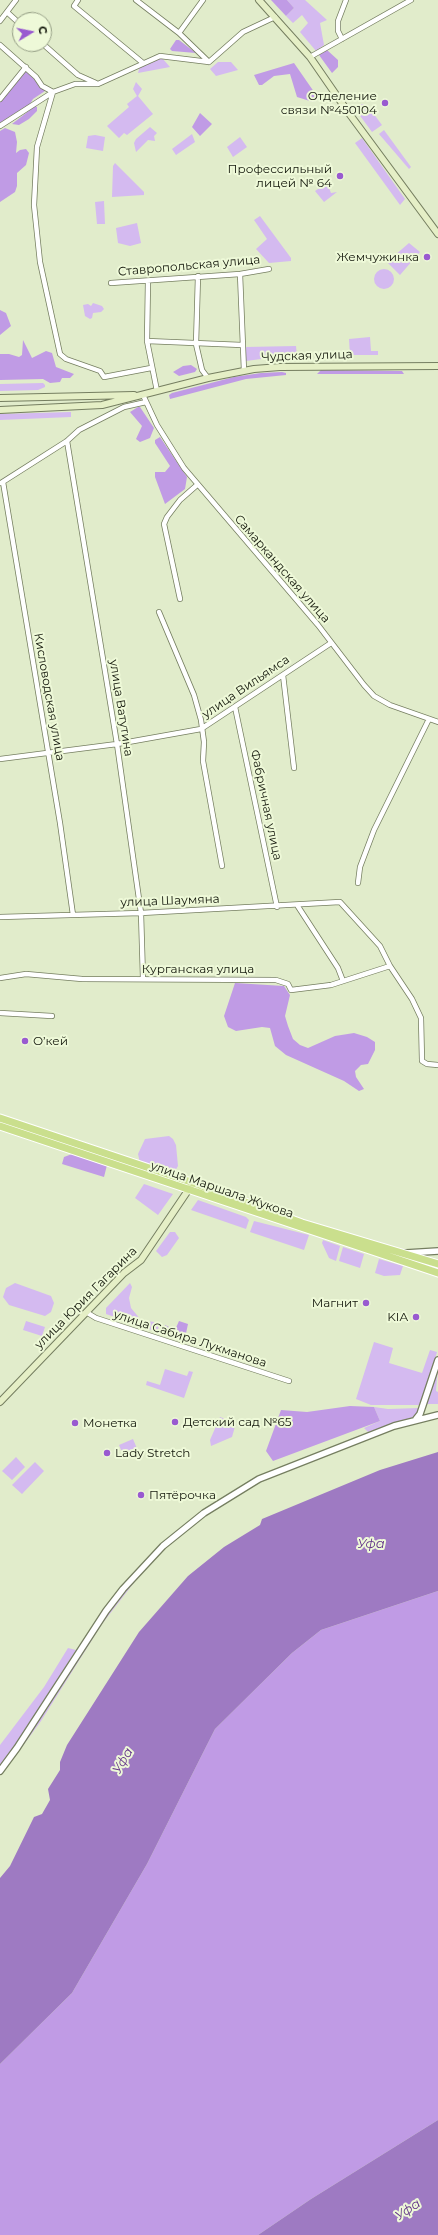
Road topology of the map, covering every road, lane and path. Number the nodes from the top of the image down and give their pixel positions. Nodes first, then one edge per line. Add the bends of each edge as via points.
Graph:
1 (16, 0) edge
2 (78, 0) edge
3 (136, 0) edge
4 (203, 0) edge
5 (259, 0) edge
6 (346, 0) edge
7 (411, 0) edge
8 (8, 13) junction
9 (12, 17) edge
10 (275, 17) junction
11 (0, 21) edge
12 (179, 33) junction
13 (342, 40) junction
14 (0, 45) edge
15 (52, 52) edge
16 (310, 57) junction
17 (209, 62) junction
18 (144, 63) junction
19 (26, 67) junction
20 (98, 84) junction
21 (53, 92) junction
22 (0, 98) edge
23 (0, 126) edge
24 (438, 234) edge
25 (269, 269) dead end
26 (240, 274) junction
27 (198, 276) junction
28 (148, 281) junction
29 (111, 283) dead end
30 (147, 341) junction
31 (196, 344) junction
32 (242, 345) junction
33 (438, 366) edge
34 (151, 368) junction
35 (244, 371) junction
36 (208, 378) junction
37 (157, 391) junction
38 (101, 395) junction
39 (142, 395) junction
40 (0, 398) edge
41 (146, 402) junction
42 (102, 405) junction
43 (0, 410) edge
44 (67, 441) junction
45 (1, 483) edge
46 (197, 485) junction
47 (180, 599) dead end
48 (159, 612) dead end
49 (331, 643) junction
50 (283, 675) junction
51 (234, 707) junction
52 (429, 719) junction
53 (438, 722) edge
54 (201, 730) junction
55 (117, 744) junction
56 (48, 753) junction
57 (0, 759) edge
58 (294, 768) dead end
59 (222, 866) dead end
60 (358, 883) dead end
61 (297, 905) junction
62 (277, 907) junction
63 (141, 913) junction
64 (0, 914) edge
65 (73, 915) junction
66 (0, 917) edge
67 (390, 966) junction
68 (0, 978) edge
69 (143, 979) junction
70 (343, 981) junction
71 (0, 1013) edge
72 (52, 1016) dead end
73 (438, 1065) edge
74 (0, 1118) edge
75 (0, 1126) edge
76 (193, 1183) junction
77 (190, 1190) junction
78 (438, 1251) edge
79 (404, 1253) junction
80 (438, 1264) edge
81 (438, 1273) edge
82 (86, 1312) junction
83 (438, 1360) edge
84 (289, 1381) dead end
85 (0, 1402) edge
86 (438, 1415) edge
87 (415, 1420) junction
88 (0, 1771) edge

1 - 8 street
2 - 18 street via 74,6
3 - 12 street
4 - 12 street
5 - 10 main road
6 - 13 street via 338,21 338,31
7 - 13 street
8 - 9 street
8 - 11 street
10 - 16 main road
10 - 17 street via 243,32
12 - 17 street
13 - 16 street
14 - 19 street
15 - 20 street via 78,74
16 - 24 main road
17 - 18 street via 164,56
18 - 20 street
19 - 21 street via 42,86
19 - 22 street
20 - 21 street via 75,84
21 - 23 street
21 - 34 street via 37,147 34,205 40,262 59,353 63,358 100,371 104,377
25 - 26 street, Ставропольская улица
26 - 27 street, Ставропольская улица
26 - 32 street
27 - 28 street, Ставропольская улица
27 - 31 street
28 - 29 street, Ставропольская улица
28 - 30 street
30 - 31 street
30 - 34 street
31 - 32 street
31 - 36 street via 202,370
32 - 35 street
33 - 35 main road, Чудская улица via 280,367
34 - 37 street
35 - 36 main road, Чудская улица
36 - 37 main road, Чудская улица
37 - 39 main road, Чудская улица
38 - 39 main road
38 - 40 main road
38 - 42 main road via 104,400
39 - 41 street, Самаркандская улица
39 - 42 main road
41 - 44 street via 111,414 79,430
41 - 46 street, Самаркандская улица via 170,447
42 - 43 main road
44 - 45 street
44 - 55 street, улица Ватутина
45 - 56 street, Кисловодская улица
46 - 47 street via 180,500 164,524
46 - 49 street, Самаркандская улица
48 - 54 street via 194,695
49 - 50 street, улица Вильямса
49 - 52 street, Самаркандская улица via 374,696 390,705
50 - 51 street, улица Вильямса
50 - 58 street
51 - 54 street, улица Вильямса
51 - 62 street, Фабричная улица
52 - 53 street, Самаркандская улица
52 - 60 street via 377,824 360,867
54 - 55 street, улица Вильямса
54 - 59 street via 204,742 203,761
55 - 56 street, улица Вильямса
55 - 63 street, улица Ватутина
56 - 57 street, улица Вильямса
56 - 65 street, Кисловодская улица
61 - 62 street, улица Шаумяна
61 - 67 street, улица Шаумяна via 340,902 380,946
61 - 70 street via 338,968
62 - 63 street, улица Шаумяна
63 - 65 street, улица Шаумяна
63 - 69 street, улица Ватутина
64 - 66 street
65 - 66 street, улица Шаумяна
67 - 70 street, Курганская улица
67 - 73 street via 421,1018 422,1061
68 - 69 street, Курганская улица via 26,974 82,979
69 - 70 street, Курганская улица via 276,980 288,984 291,990
71 - 72 street
74 - 76 main road, улица Маршала Жукова
75 - 77 main road, улица Маршала Жукова
76 - 77 main road, улица Юрия Гагарина
76 - 79 main road, улица Маршала Жукова via 302,1223
77 - 81 main road, улица Маршала Жукова
77 - 82 main road, улица Юрия Гагарина via 141,1260 124,1273
78 - 79 street
79 - 80 main road, улица Маршала Жукова
82 - 84 street, улица Сабира Лукманова via 96,1318
82 - 85 main road, улица Юрия Гагарина
83 - 87 street via 420,1414
86 - 87 street
87 - 88 street via 259,1479 204,1513 163,1546 136,1573 106,1611 26,1736

